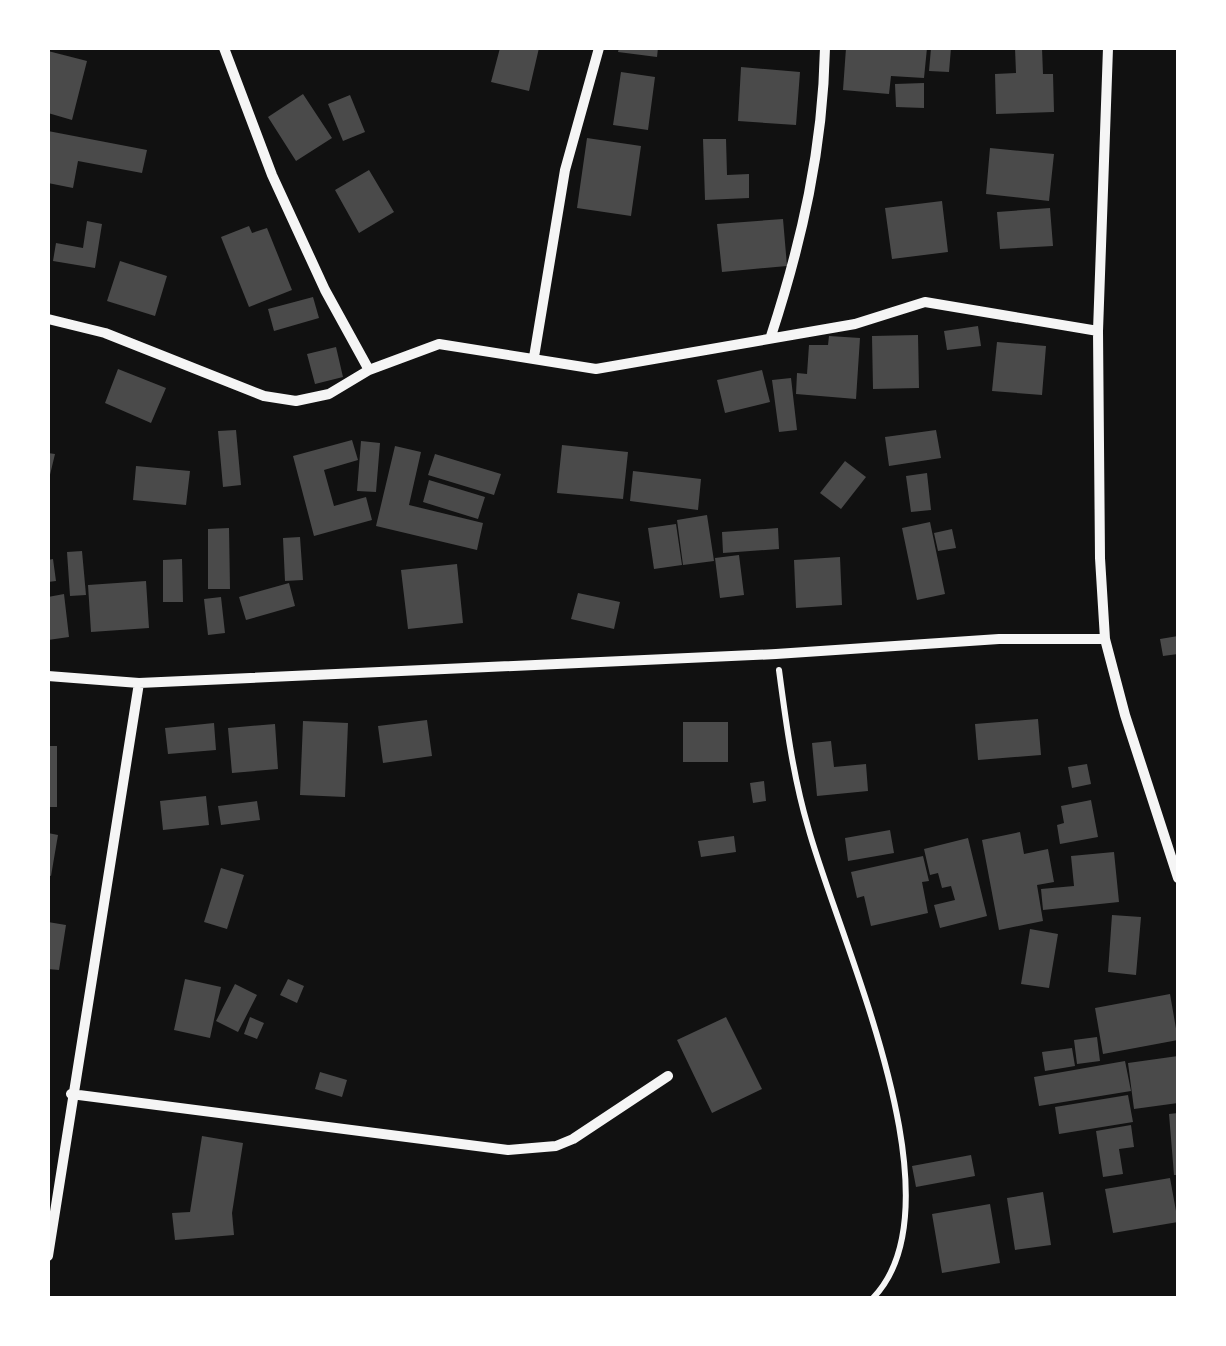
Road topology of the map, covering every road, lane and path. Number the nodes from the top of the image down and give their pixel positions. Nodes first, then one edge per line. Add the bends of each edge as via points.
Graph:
1 (224, 48) edge
2 (599, 48) edge
3 (825, 48) edge
4 (1108, 48) edge
5 (48, 319) edge
6 (1098, 331) junction
7 (771, 336) junction
8 (534, 357) junction
9 (369, 370) junction
10 (1105, 638) junction
11 (776, 654) junction
12 (48, 676) edge
13 (139, 683) junction
14 (1178, 878) edge
15 (668, 1076) dead end
16 (71, 1094) junction
17 (48, 1256) edge
18 (873, 1298) edge

1 - 9 street via 272,175
2 - 8 street via 565,170
3 - 7 street via 824,106 804,226
4 - 6 street
5 - 9 street via 106,333 264,396 329,394
6 - 7 street via 926,302 855,324
6 - 10 street
7 - 8 street via 596,369
8 - 9 street via 439,344
10 - 11 street
10 - 14 street
11 - 13 street
11 - 18 path via 807,825 883,1045 898,1131 906,1214 902,1251 891,1280
12 - 13 street
13 - 16 street
15 - 16 street via 573,1139 508,1150
16 - 17 street

